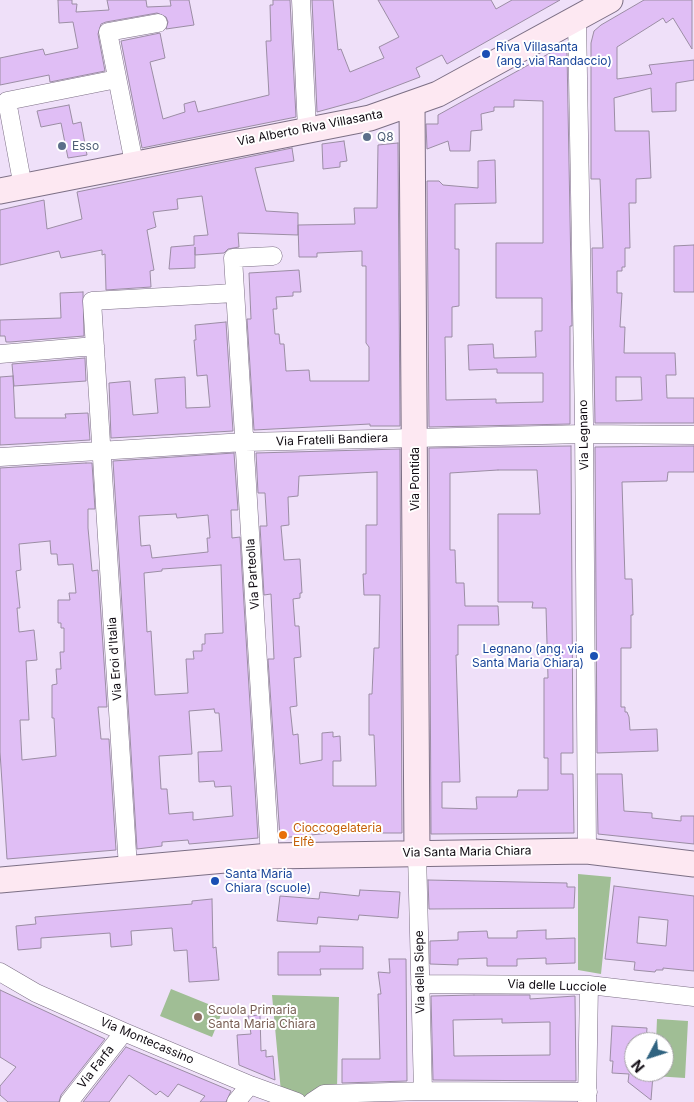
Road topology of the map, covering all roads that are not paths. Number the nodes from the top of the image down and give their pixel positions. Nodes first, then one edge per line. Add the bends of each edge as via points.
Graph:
1 (301, 0) edge
2 (610, 0) edge
3 (577, 19) junction
4 (158, 22) dead end
5 (116, 79) junction
6 (412, 105) junction
7 (307, 129) junction
8 (134, 163) junction
9 (12, 189) edge
10 (273, 256) dead end
11 (235, 293) junction
12 (95, 346) junction
13 (0, 354) edge
14 (584, 434) junction
15 (694, 435) edge
16 (415, 437) junction
17 (245, 442) junction
18 (102, 450) junction
19 (0, 458) edge
20 (587, 851) junction
21 (417, 853) junction
22 (270, 856) junction
23 (694, 864) edge
24 (128, 868) junction
25 (0, 880) edge
26 (0, 972) edge
27 (420, 984) junction
28 (589, 986) junction
29 (694, 997) edge
30 (124, 1032) junction
31 (250, 1085) junction
32 (423, 1091) junction
33 (588, 1097) edge
34 (69, 1102) edge
35 (236, 1102) edge
36 (297, 1102) edge
37 (312, 1102) edge

1 - 7 street
2 - 3 street, Via Alberto Riva Villasanta
3 - 6 street, Via Alberto Riva Villasanta
3 - 14 street, Via Legnano
4 - 5 street via 108,32
5 - 8 street
5 - 9 street, Via Alberto Riva Villasanta via 7,101
6 - 7 street, Via Alberto Riva Villasanta via 370,118
6 - 16 street, Via Pontida
7 - 8 street, Via Alberto Riva Villasanta
8 - 9 street, Via Alberto Riva Villasanta
10 - 11 street, Via Parteolla via 233,258
11 - 12 street via 92,301
11 - 17 street, Via Parteolla
12 - 13 street
12 - 18 street
14 - 15 street, Via Fratelli Bandiera
14 - 16 street, Via Fratelli Bandiera
14 - 20 street, Via Legnano
16 - 17 street, Via Fratelli Bandiera
16 - 21 street, Via Pontida
17 - 18 street, Via Fratelli Bandiera
17 - 22 street, Via Parteolla
18 - 19 street, Via Fratelli Bandiera
18 - 24 street, Via Eroi d'Italia
20 - 21 street, Via Santa Maria Chiara
20 - 23 street, Via Santa Maria Chiara
21 - 22 street, Via Santa Maria Chiara
21 - 27 street, Via della Siepe
22 - 24 street, Via Santa Maria Chiara
24 - 25 street, Via Santa Maria Chiara
26 - 30 street, Via Montecassino via 36,993
27 - 28 street, Via delle Lucciole
27 - 32 street, Via della Siepe
28 - 29 street, Via delle Lucciole
28 - 33 street
30 - 31 street, Via Montecassino
30 - 34 street, Via Farfa
31 - 35 street
31 - 36 street, Via Montecassino
32 - 33 street
32 - 37 street via 324,1094

